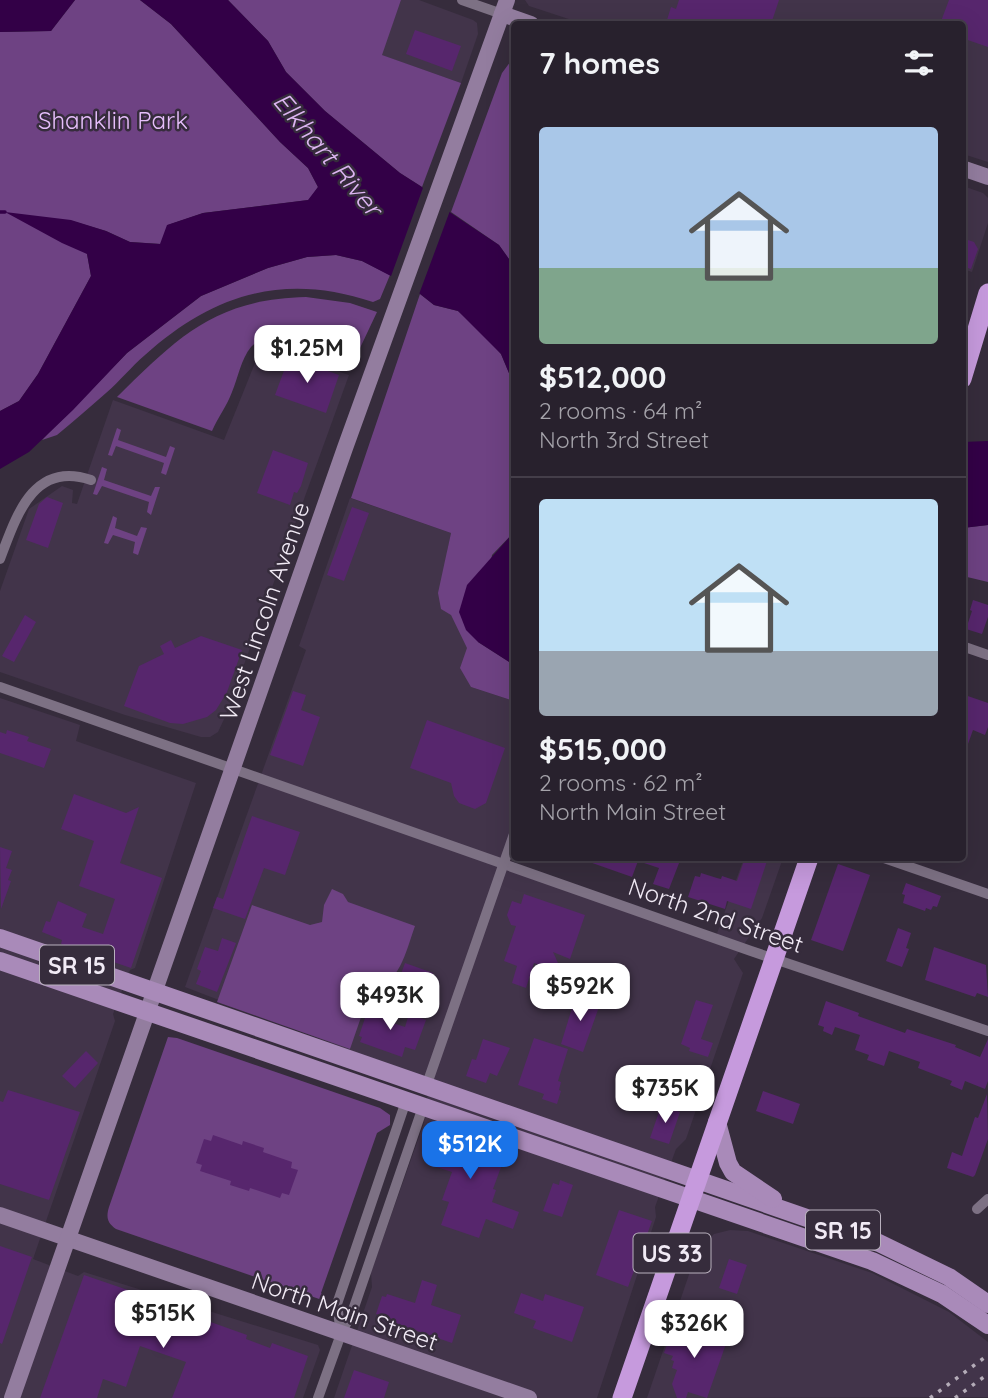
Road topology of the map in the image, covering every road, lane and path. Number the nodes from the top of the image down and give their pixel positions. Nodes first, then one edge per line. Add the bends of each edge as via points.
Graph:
1 (462, 0) edge
2 (505, 7) edge
3 (526, 21) edge
4 (966, 169) edge
5 (988, 177) edge
6 (988, 293) edge
7 (966, 366) edge
8 (91, 480) dead end
9 (0, 559) edge
10 (966, 647) edge
11 (988, 654) edge
12 (0, 688) edge
13 (233, 768) junction
14 (511, 844) edge
15 (808, 861) edge
16 (893, 861) edge
17 (505, 863) junction
18 (988, 894) edge
19 (0, 938) edge
20 (774, 958) junction
21 (0, 961) edge
22 (155, 991) junction
23 (147, 1013) junction
24 (988, 1031) edge
25 (427, 1084) junction
26 (406, 1101) junction
27 (424, 1108) junction
28 (717, 1122) junction
29 (698, 1179) junction
30 (691, 1199) junction
31 (988, 1199) edge
32 (977, 1209) dead end
33 (793, 1213) junction
34 (0, 1216) edge
35 (67, 1238) junction
36 (980, 1305) edge
37 (988, 1325) edge
38 (341, 1334) junction
39 (12, 1398) edge
40 (318, 1398) edge
41 (529, 1398) edge
42 (622, 1398) edge

1 - 2 street
2 - 3 street
2 - 13 street, West Lincoln Avenue
4 - 5 street
6 - 7 highway
8 - 9 street via 62,475 24,501
10 - 11 street
12 - 13 street, North 2nd Street
13 - 17 street, North 2nd Street
13 - 22 street, West Lincoln Avenue
14 - 17 street
15 - 20 highway, US 33
16 - 18 street
17 - 20 street, North 2nd Street
17 - 25 street
19 - 22 main road, SR 15
20 - 24 street, North 2nd Street
20 - 28 highway, US 33
21 - 23 main road, SR 15
22 - 23 street, West Lincoln Avenue
22 - 25 main road, SR 15
23 - 26 main road, SR 15
23 - 35 street, West Lincoln Avenue
25 - 29 main road, SR 15
26 - 27 main road, SR 15
26 - 38 street via 337,1304
27 - 30 main road, SR 15
27 - 38 street
28 - 29 highway, US 33
28 - 33 main road via 733,1172
29 - 30 highway, US 33
29 - 33 main road, SR 15
30 - 36 main road, SR 15 via 872,1261
30 - 42 highway, US 33
31 - 32 street
33 - 36 main road, SR 15 via 917,1260
34 - 35 street, North Main Street
35 - 38 street, North Main Street
35 - 39 street, West Lincoln Avenue
36 - 37 main road, SR 15
38 - 40 street
38 - 41 street, North Main Street

